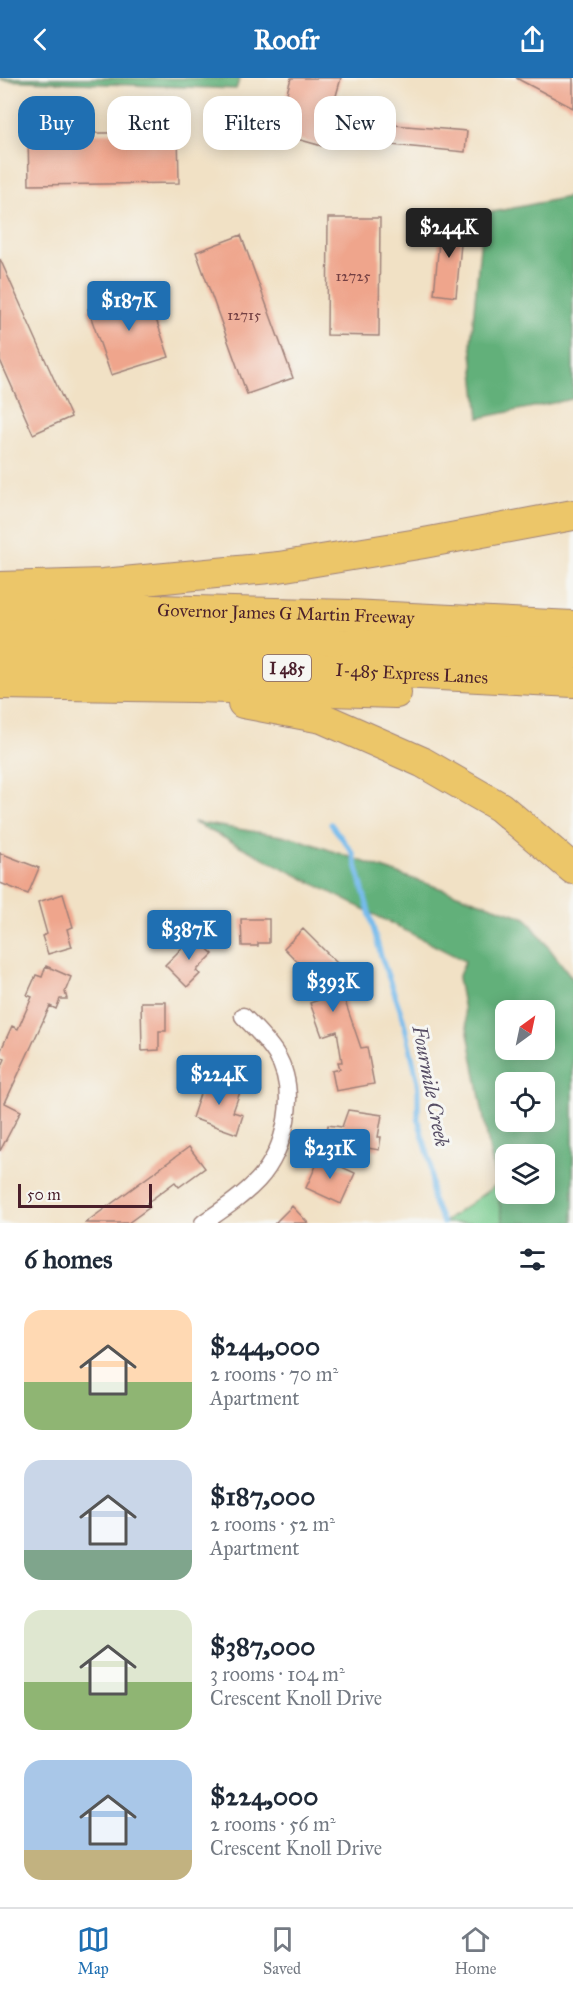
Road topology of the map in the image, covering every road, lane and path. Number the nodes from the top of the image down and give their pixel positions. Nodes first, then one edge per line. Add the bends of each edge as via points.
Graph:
1 (573, 514) edge
2 (0, 586) edge
3 (0, 606) edge
4 (573, 626) edge
5 (0, 634) edge
6 (573, 653) edge
7 (0, 662) edge
8 (573, 682) edge
9 (0, 684) edge
10 (112, 686) junction
11 (573, 699) edge
12 (573, 869) edge
13 (243, 1016) dead end
14 (203, 1223) edge

1 - 2 highway via 279,567 103,584
3 - 4 highway, Governor James G Martin Freeway via 351,615
5 - 6 highway, I-485 Express Lanes / I 485
7 - 8 highway, I-485 Express Lanes / I 485 via 303,668
9 - 10 highway, I 485
10 - 11 highway, I 485
10 - 12 highway via 322,718 422,762 500,807
13 - 14 street via 260,1032 282,1066 288,1104 286,1121 274,1156 259,1179

